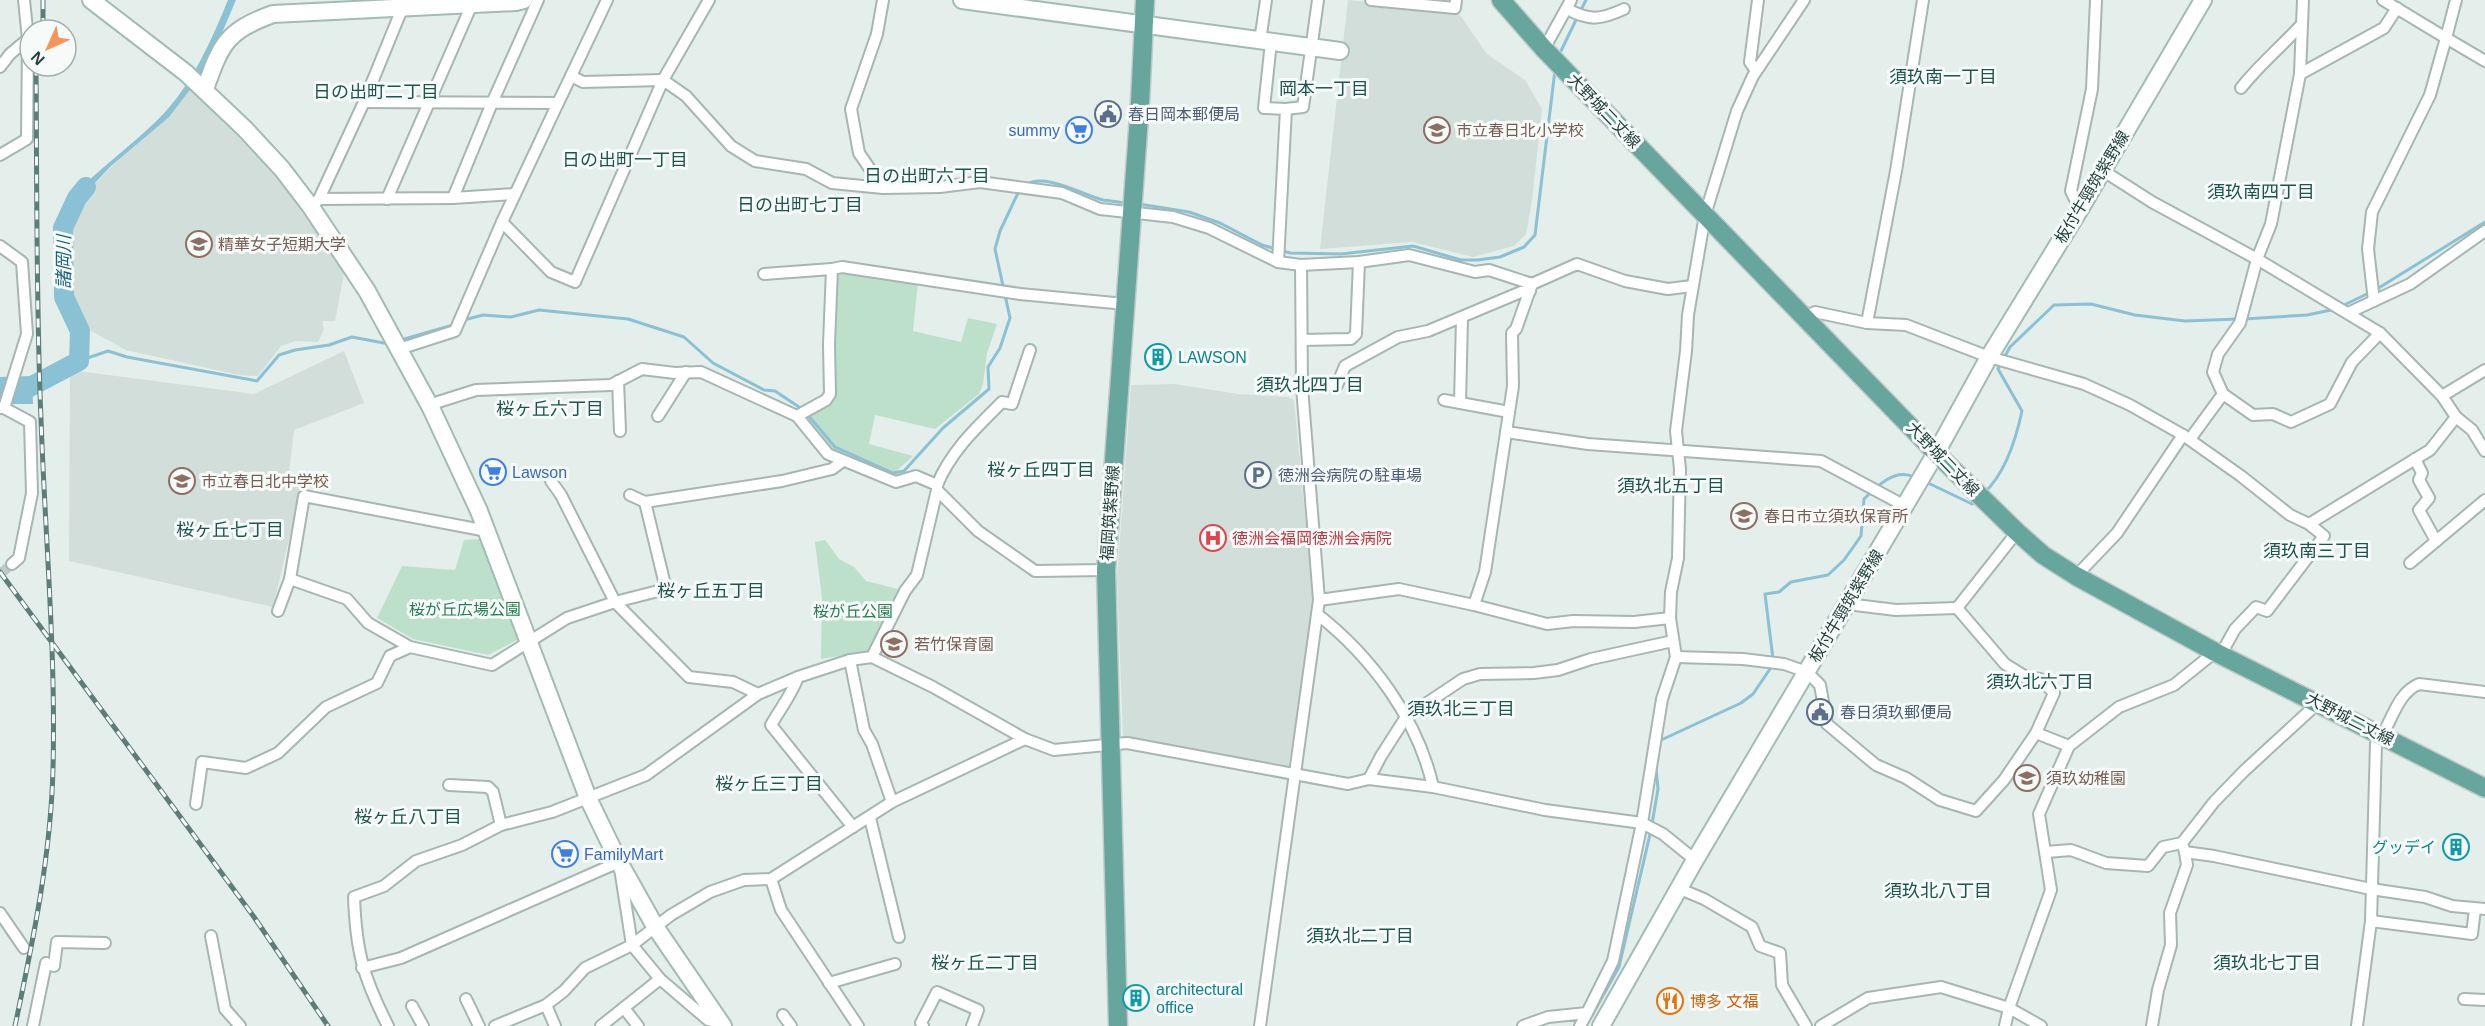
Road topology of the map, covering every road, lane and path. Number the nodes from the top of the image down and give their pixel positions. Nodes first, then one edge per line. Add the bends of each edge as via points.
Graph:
1 (24, 0) edge
2 (91, 0) edge
3 (524, 0) edge
4 (538, 0) edge
5 (607, 0) edge
6 (709, 0) edge
7 (883, 0) edge
8 (962, 0) edge
9 (1145, 0) edge
10 (1266, 0) edge
11 (1318, 0) edge
12 (1371, 0) edge
13 (1456, 0) edge
14 (1501, 0) edge
15 (1758, 0) edge
16 (1804, 0) edge
17 (1923, 0) edge
18 (2096, 0) edge
19 (2203, 0) edge
20 (2303, 0) edge
21 (2383, 0) edge
22 (2456, 0) edge
23 (404, 4) edge
24 (472, 4) junction
25 (1030, 4) edge
26 (1569, 4) edge
27 (2397, 8) junction
28 (1624, 9) dead end
29 (26, 18) edge
30 (1144, 24) junction
31 (2302, 24) junction
32 (2446, 38) junction
33 (1266, 41) junction
34 (18, 47) edge
35 (1311, 47) junction
36 (1544, 49) junction
37 (1341, 51) dead end
38 (2485, 61) edge
39 (0, 67) edge
40 (1756, 71) junction
41 (2300, 74) junction
42 (571, 76) junction
43 (28, 78) edge
44 (663, 80) junction
45 (2241, 88) dead end
46 (205, 89) junction
47 (364, 102) junction
48 (428, 102) junction
49 (492, 103) junction
50 (558, 103) junction
51 (1286, 109) junction
52 (0, 154) edge
53 (2102, 170) junction
54 (883, 188) junction
55 (515, 194) junction
56 (453, 198) junction
57 (387, 199) junction
58 (315, 203) junction
59 (1132, 206) junction
60 (2080, 209) junction
61 (1705, 214) junction
62 (502, 222) junction
63 (2485, 231) edge
64 (0, 246) edge
65 (2257, 259) junction
66 (1278, 262) junction
67 (1359, 262) junction
68 (1301, 265) junction
69 (832, 269) junction
70 (764, 274) dead end
71 (1692, 286) junction
72 (1531, 287) junction
73 (2374, 302) junction
74 (1125, 304) junction
75 (2348, 313) junction
76 (1804, 317) junction
77 (1462, 318) junction
78 (1868, 323) junction
79 (2379, 333) junction
80 (1302, 340) junction
81 (399, 349) junction
82 (1030, 350) dead end
83 (1989, 357) junction
84 (2485, 370) edge
85 (686, 372) junction
86 (618, 381) junction
87 (1302, 387) junction
88 (2223, 394) junction
89 (2442, 396) junction
90 (1444, 400) dead end
91 (1460, 403) junction
92 (2, 408) edge
93 (431, 408) junction
94 (1509, 412) junction
95 (658, 416) dead end
96 (797, 416) junction
97 (2456, 417) junction
98 (620, 431) dead end
99 (1506, 432) junction
100 (2186, 437) junction
101 (1678, 449) junction
102 (2485, 451) edge
103 (1936, 453) junction
104 (2415, 459) junction
105 (843, 461) junction
106 (551, 481) dead end
107 (937, 488) junction
108 (630, 495) dead end
109 (2485, 500) edge
110 (645, 502) junction
111 (1905, 506) junction
112 (2309, 524) junction
113 (487, 531) junction
114 (2017, 532) junction
115 (2436, 541) junction
116 (2409, 563) dead end
117 (12, 564) tunnel mouth
118 (1106, 570) junction
119 (2076, 576) junction
120 (290, 579) junction
121 (1319, 600) junction
122 (615, 602) junction
123 (1848, 604) junction
124 (1474, 605) junction
125 (1957, 608) junction
126 (278, 611) dead end
127 (1317, 614) junction
128 (1670, 618) junction
129 (1673, 641) junction
130 (529, 642) junction
131 (410, 647) junction
132 (2218, 653) junction
133 (872, 657) junction
134 (1676, 657) junction
135 (850, 660) junction
136 (1807, 672) junction
137 (798, 677) junction
138 (2485, 692) edge
139 (758, 694) junction
140 (2318, 703) junction
141 (1406, 717) junction
142 (2036, 733) junction
143 (2383, 735) junction
144 (1025, 739) junction
145 (1111, 743) junction
146 (2069, 746) junction
147 (1294, 773) junction
148 (1369, 779) junction
149 (449, 785) dead end
150 (1433, 787) junction
151 (2485, 788) edge
152 (588, 798) junction
153 (892, 802) junction
154 (196, 804) dead end
155 (870, 818) junction
156 (1642, 823) junction
157 (501, 825) junction
158 (853, 827) junction
159 (2184, 847) junction
160 (2046, 852) junction
161 (1695, 860) junction
162 (619, 862) junction
163 (771, 879) junction
164 (1680, 889) junction
165 (2371, 889) junction
166 (2480, 909) edge
167 (0, 913) edge
168 (2371, 921) junction
169 (656, 928) junction
170 (211, 936) dead end
171 (899, 937) dead end
172 (105, 944) dead end
173 (632, 945) junction
174 (24, 948) dead end
175 (895, 964) dead end
176 (362, 968) junction
177 (660, 979) junction
178 (829, 983) junction
179 (466, 999) dead end
180 (2464, 999) dead end
181 (2485, 1000) edge
182 (546, 1005) junction
183 (412, 1006) dead end
184 (624, 1008) junction
185 (2009, 1008) junction
186 (1587, 1013) junction
187 (783, 1015) dead end
188 (722, 1024) edge
189 (499, 1025) edge
190 (33, 1026) edge
191 (240, 1026) edge
192 (388, 1026) edge
193 (423, 1026) edge
194 (479, 1026) edge
195 (555, 1026) edge
196 (601, 1026) edge
197 (638, 1026) edge
198 (791, 1026) edge
199 (858, 1026) edge
200 (923, 1026) edge
201 (972, 1026) edge
202 (1118, 1026) edge
203 (1260, 1026) edge
204 (1523, 1026) edge
205 (1580, 1026) edge
206 (1600, 1026) edge
207 (1806, 1026) edge
208 (1821, 1026) edge
209 (2005, 1026) edge
210 (2041, 1026) edge
211 (2152, 1026) edge
212 (2357, 1026) edge

1 - 29 street
2 - 46 street
3 - 24 street
4 - 49 street
5 - 42 street
6 - 44 street
7 - 54 street via 878,34 850,109 859,153
8 - 25 street
9 - 30 main road, 福岡筑紫野線
10 - 33 street
11 - 35 street
12 - 13 street via 1455,8
14 - 36 main road, 大野城二丈線
15 - 40 street via 1750,62
16 - 40 street
17 - 78 street
18 - 60 street via 2092,89 2071,191
19 - 53 street, 板付牛頸筑紫野線
20 - 31 street
21 - 27 street
22 - 32 street
23 - 24 street
23 - 46 street via 260,18 228,37
23 - 47 street
24 - 48 street
25 - 30 street
26 - 28 street via 1585,18 1611,16
26 - 36 street
27 - 32 street
27 - 41 street via 2384,28
30 - 33 street
30 - 59 main road, 福岡筑紫野線
31 - 41 street
31 - 45 street
32 - 38 street
32 - 73 street via 2430,95 2372,212 2368,249
33 - 35 street
33 - 51 street via 1264,108
34 - 39 street
35 - 37 street
35 - 51 street via 1303,107
36 - 61 main road, 大野城二丈線
40 - 61 street via 1737,111
41 - 65 street via 2271,224
42 - 44 street via 583,82
42 - 50 street
43 - 52 street via 27,140
44 - 54 street via 686,96 732,146 755,161 806,169 832,183
44 - 62 street via 575,282 551,272
46 - 58 street
47 - 48 street
47 - 58 street
48 - 49 street
48 - 57 street
49 - 50 street
49 - 56 street
50 - 55 street
51 - 66 street
53 - 60 street, 板付牛頸筑紫野線
53 - 65 street
54 - 59 street via 980,183 1062,193 1100,209
55 - 56 street
55 - 62 street
56 - 57 street
57 - 58 street
58 - 81 street
59 - 66 street via 1209,228
59 - 74 main road, 福岡筑紫野線
60 - 83 street, 板付牛頸筑紫野線
61 - 71 street
61 - 76 main road, 大野城二丈線
62 - 81 street via 455,331
63 - 73 street via 2410,284
64 - 92 street via 22,262 27,334
65 - 75 street
65 - 88 street via 2240,323 2218,354 2213,372
66 - 68 street
67 - 68 street
67 - 72 street via 1409,255 1475,272 1489,270
67 - 80 street via 1356,334 1351,339
68 - 80 street
69 - 70 street
69 - 74 street via 842,267 1020,294
69 - 96 street via 830,394
71 - 72 street via 1668,289 1625,281 1576,264
71 - 101 street via 1676,431
72 - 77 street
72 - 94 street via 1512,333 1513,386
73 - 75 street
74 - 118 main road, 福岡筑紫野線
75 - 79 street
76 - 78 street via 1815,312
76 - 103 main road, 大野城二丈線
77 - 87 street via 1398,337 1345,366 1337,385
77 - 91 street
78 - 83 street via 1906,325
79 - 88 street via 2352,362 2330,404 2291,422 2273,414 2253,415
79 - 89 street
80 - 87 street
81 - 93 street
82 - 107 street via 1012,404 1002,402 964,440 944,468
83 - 100 street via 2084,384
83 - 103 street, 板付牛頸筑紫野線
84 - 89 street
85 - 86 street via 642,369
85 - 95 street
85 - 96 street via 701,372
86 - 93 street via 611,385 476,390
86 - 98 street
87 - 121 street
88 - 100 street
89 - 97 street
90 - 91 street
91 - 94 street
92 - 117 street via 30,422 32,493 19,558
93 - 113 street
94 - 99 street
96 - 105 street via 828,454
97 - 102 street via 2472,430
97 - 104 street via 2430,450
99 - 101 street via 1588,444
99 - 124 street via 1485,572
100 - 112 street via 2290,515
100 - 119 street via 2117,533
101 - 111 street via 1821,461
101 - 128 street via 1678,558
103 - 111 street, 板付牛頸筑紫野線
103 - 114 main road, 大野城二丈線
104 - 112 street
104 - 115 street via 2422,473 2419,480 2429,498 2419,510
105 - 107 street via 896,482 916,476
105 - 110 street via 832,469 782,481
106 - 122 street
107 - 118 street via 978,531 1035,571
107 - 133 street via 917,575
108 - 110 street
109 - 115 street
110 - 122 street via 666,589
111 - 123 street, 板付牛頸筑紫野線
112 - 132 street via 2324,536 2267,611 2256,607
113 - 120 street via 304,496
113 - 130 street
114 - 119 main road, 大野城二丈線
114 - 125 street
115 - 116 street
118 - 145 main road, 福岡筑紫野線
119 - 132 main road, 大野城二丈線
120 - 126 street
120 - 131 street via 347,599 368,623
121 - 124 street via 1399,589
121 - 127 street
122 - 130 street via 567,618
122 - 139 street via 690,677 733,682
123 - 125 street via 1896,610
123 - 136 street, 板付牛頸筑紫野線
124 - 128 street via 1547,624
125 - 142 street via 2005,664 2026,677 2040,678 2054,693
127 - 141 street via 1357,650
127 - 147 street
128 - 129 street
129 - 134 street
129 - 141 street via 1558,670 1480,674 1463,679
130 - 131 street via 492,665
130 - 152 street
131 - 154 street via 390,656 376,683 326,707 278,753 246,768 202,762
132 - 140 main road, 大野城二丈線
132 - 146 street via 2174,685 2119,707
133 - 135 street
133 - 144 street
134 - 136 street via 1743,659 1784,664
134 - 156 street via 1662,699
135 - 137 street
135 - 153 street via 864,730
136 - 142 street via 1820,686 1827,724 1876,765 1940,800 1976,811 2004,780
136 - 161 street, 板付牛頸筑紫野線
137 - 139 street
137 - 158 street via 771,725
138 - 143 street via 2419,684 2403,695
139 - 152 street via 646,775
140 - 143 main road, 大野城二丈線
140 - 159 street via 2214,802
141 - 148 street
141 - 150 street
142 - 146 street
143 - 151 main road, 大野城二丈線
143 - 165 street via 2376,744
144 - 145 street via 1054,750
144 - 153 street
145 - 147 street
145 - 202 main road, 福岡筑紫野線
146 - 160 street via 2039,814
147 - 148 street via 1348,784
147 - 203 street
148 - 150 street
149 - 157 street via 488,787 493,792
150 - 156 street via 1545,810
152 - 157 street
152 - 162 street
153 - 155 street
155 - 158 street
155 - 171 street
156 - 161 street via 1663,834
156 - 186 street via 1613,961
157 - 176 street via 462,845 416,861 384,886 354,897 355,934
158 - 163 street
159 - 160 street via 2163,847 2148,866 2106,863 2071,850
159 - 165 street
159 - 211 street via 2187,865 2170,913 2171,945
160 - 185 street via 2051,890
161 - 164 street, 板付牛頸筑紫野線
162 - 169 street
162 - 173 street
162 - 176 street via 401,958
163 - 169 street via 744,880 710,892 670,915
163 - 178 street via 781,910
164 - 206 street, 板付牛頸筑紫野線
164 - 207 street via 1734,915 1752,927 1760,946 1780,953 1782,985
165 - 166 street
165 - 168 street
166 - 168 street via 2472,934
167 - 174 street
168 - 212 street
169 - 173 street
169 - 188 street
170 - 191 street via 225,1009
172 - 190 street via 57,942 54,966 46,963
173 - 177 street
173 - 182 street via 585,968
175 - 178 street
176 - 192 street
177 - 184 street
177 - 188 street via 708,1020
178 - 199 street
179 - 194 street
180 - 181 street
182 - 189 street
182 - 195 street
183 - 193 street
184 - 196 street
184 - 197 street
185 - 208 street via 1941,987 1868,998
185 - 209 street
185 - 210 street
186 - 204 street via 1548,1017
186 - 205 street
187 - 198 street
200 - 201 street via 937,992 978,1010

